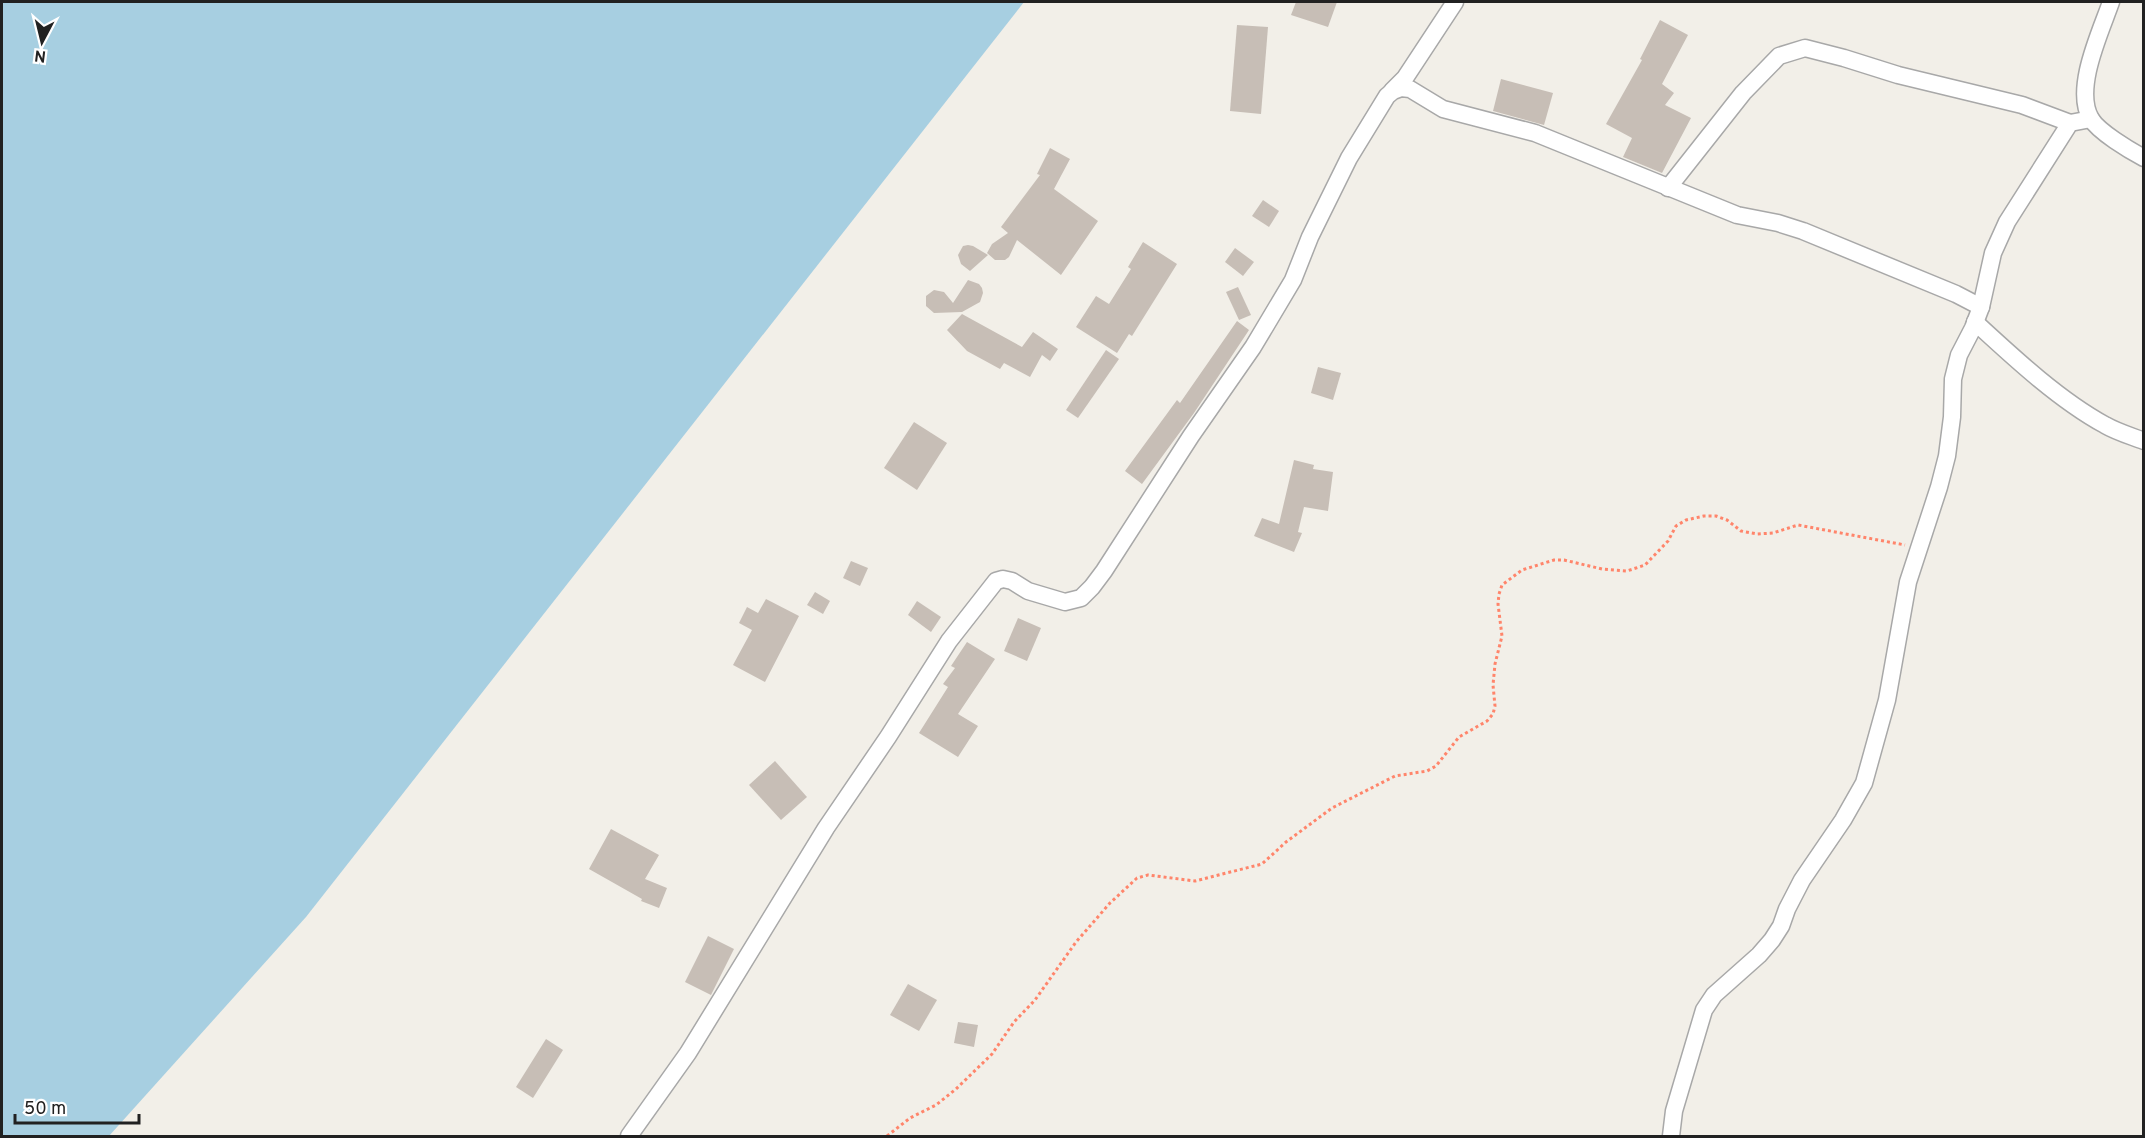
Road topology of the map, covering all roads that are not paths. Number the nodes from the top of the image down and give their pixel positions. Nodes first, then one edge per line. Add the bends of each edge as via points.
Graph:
1 (1455, 2) edge
2 (2111, 2) edge
3 (1392, 91) junction
4 (2091, 119) junction
5 (2070, 123) junction
6 (2144, 158) edge
7 (1668, 188) junction
8 (1978, 314) junction
9 (2144, 441) edge
10 (629, 1137) edge
11 (1671, 1137) edge

1 - 3 street via 1405,78
2 - 4 street via 2085,85
3 - 7 street via 1410,89 1443,109 1534,132
3 - 10 street via 1349,158 1288,290 1104,571 1081,598 1065,602 1028,591 1012,581 996,581 949,641 826,828 688,1053
4 - 5 street
4 - 6 street via 2117,142
5 - 7 street via 2022,105 1805,48 1779,56 1743,93
5 - 8 street via 1997,242
7 - 8 street via 1737,215 1803,231 1956,294
8 - 9 street via 2015,358 2071,403 2105,425
8 - 11 street via 1959,355 1953,379 1947,456 1904,601 1887,700 1864,783 1802,880 1772,940 1714,995 1704,1010 1674,1111

